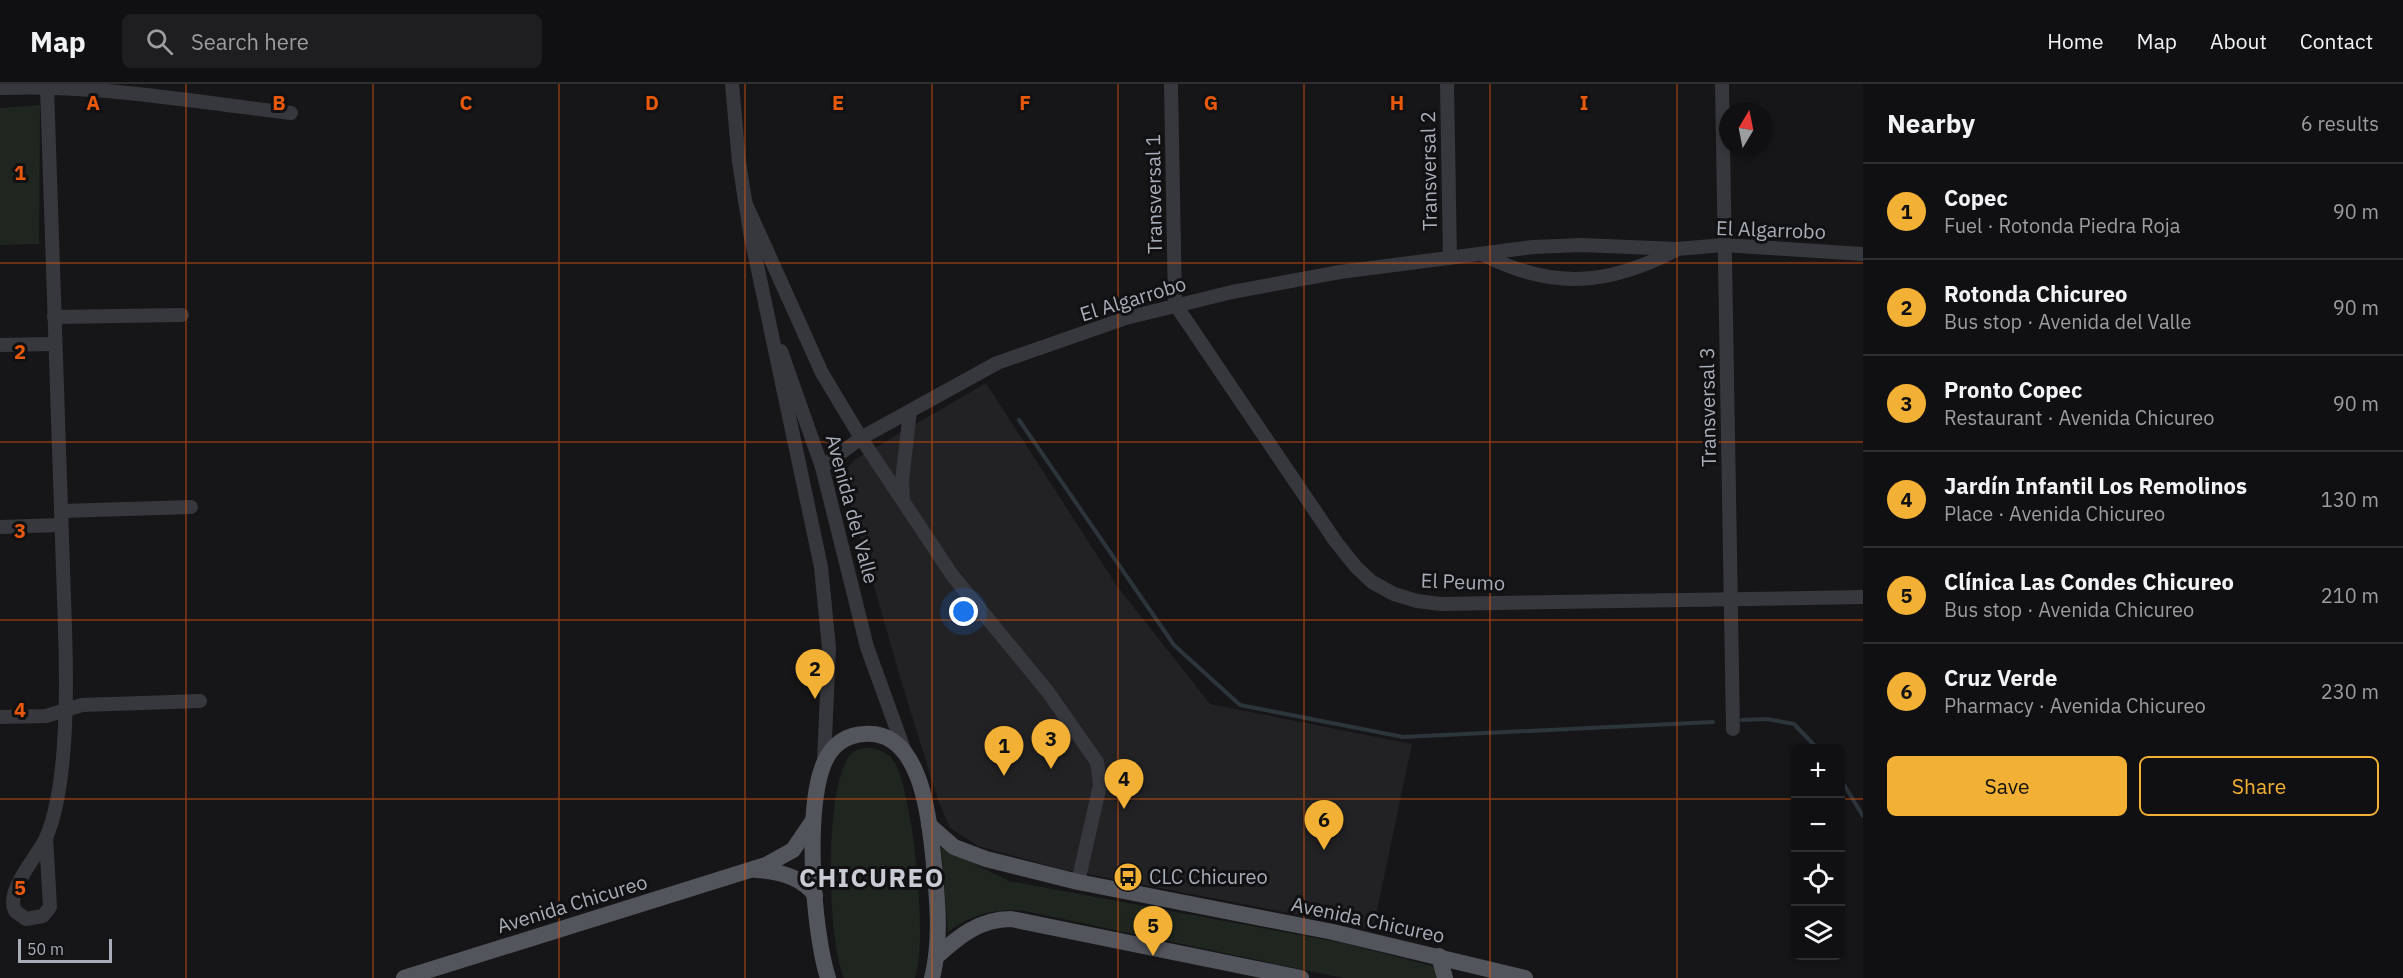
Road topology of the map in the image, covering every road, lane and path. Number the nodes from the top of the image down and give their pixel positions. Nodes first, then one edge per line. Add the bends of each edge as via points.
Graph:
1 (732, 84) edge
2 (1171, 84) edge
3 (1447, 84) edge
4 (1722, 84) edge
5 (47, 87) junction
6 (0, 88) edge
7 (175, 90) edge
8 (291, 113) dead end
9 (745, 202) junction
10 (1724, 245) junction
11 (1677, 249) junction
12 (1863, 254) edge
13 (1484, 255) junction
14 (1450, 258) junction
15 (759, 277) junction
16 (1175, 304) junction
17 (182, 315) dead end
18 (54, 317) junction
19 (55, 344) junction
20 (0, 345) edge
21 (910, 411) junction
22 (861, 438) junction
23 (822, 467) junction
24 (903, 503) junction
25 (191, 507) dead end
26 (61, 518) junction
27 (0, 527) edge
28 (1863, 597) edge
29 (1732, 600) junction
30 (200, 701) dead end
31 (65, 710) junction
32 (0, 717) edge
33 (1733, 729) dead end
34 (905, 752) junction
35 (824, 763) junction
36 (816, 813) junction
37 (929, 825) junction
38 (46, 837) junction
39 (753, 870) junction
40 (1078, 882) junction
41 (815, 895) junction
42 (1439, 956) junction
43 (936, 957) junction
44 (404, 978) edge
45 (828, 978) edge
46 (932, 978) edge
47 (1301, 978) edge
48 (1445, 978) edge
49 (1525, 978) edge

1 - 9 street, Avenida del Valle
2 - 16 street, Transversal 1
3 - 14 street, Transversal 2
4 - 10 street, Transversal 3
5 - 6 street
5 - 7 street
5 - 18 street
7 - 8 street
9 - 15 street, Avenida del Valle
9 - 22 street via 822,373
10 - 11 street, El Algarrobo
10 - 12 street, El Algarrobo
10 - 29 street, Transversal 3
11 - 13 street, El Algarrobo via 1582,245
11 - 13 street via 1644,266 1576,280 1538,276
13 - 14 street, El Algarrobo
14 - 16 street, El Algarrobo via 1340,272
15 - 23 street, Avenida del Valle
15 - 35 street, Avenida del Valle via 825,591 830,673
16 - 21 street, El Algarrobo via 997,363
16 - 29 street, El Peumo via 1336,542 1364,575 1383,589 1417,602 1441,604
17 - 18 street
18 - 19 street
19 - 20 street
19 - 26 street
21 - 22 street, El Algarrobo
21 - 24 street
22 - 23 street, El Algarrobo
22 - 24 street
23 - 34 street, Avenida del Valle via 867,647
24 - 40 street via 952,575 1048,692 1097,762 1100,785
25 - 26 street
26 - 27 street
26 - 31 street
28 - 29 street, El Peumo
29 - 33 street, Transversal 3
30 - 31 street via 82,705
31 - 32 street via 46,716
31 - 38 street via 58,785
34 - 35 main road via 886,737 861,734 839,743
34 - 37 main road via 920,787
35 - 36 main road
36 - 39 main road, Avenida Chicureo via 793,850
36 - 41 main road
37 - 40 main road, Avenida Chicureo via 965,853
37 - 43 main road via 937,898
38 - 38 street via 12,896 15,911 27,919 43,916 50,907
39 - 41 main road, Avenida Chicureo via 786,875 802,882
39 - 44 main road, Avenida Chicureo
40 - 42 main road, Avenida Chicureo
41 - 45 main road
42 - 48 main road
42 - 49 main road, Avenida Chicureo
43 - 46 main road
43 - 47 main road via 974,927 1011,919

